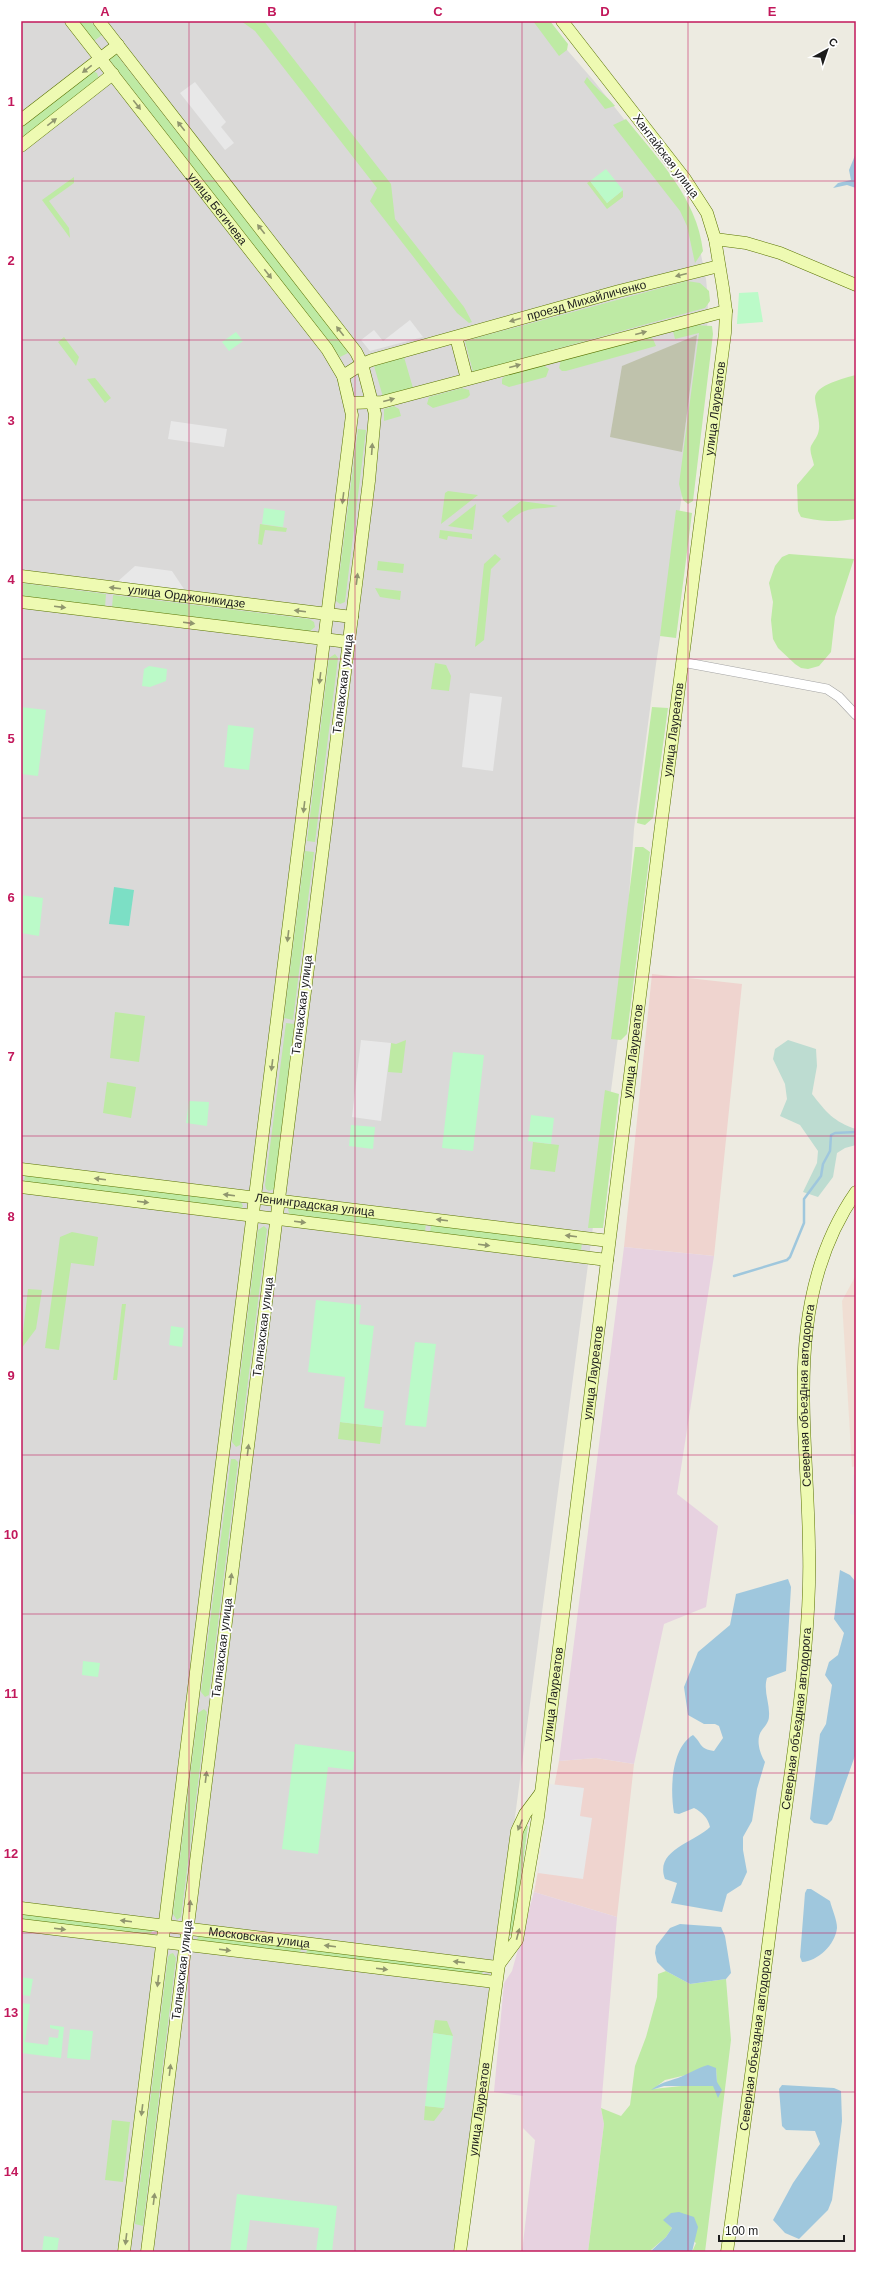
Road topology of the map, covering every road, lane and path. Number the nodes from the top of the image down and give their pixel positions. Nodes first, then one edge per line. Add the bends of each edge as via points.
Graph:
1 (71, 21) edge
2 (99, 21) edge
3 (562, 21) edge
4 (118, 45) junction
5 (100, 58) junction
6 (113, 74) junction
7 (21, 120) edge
8 (21, 146) edge
9 (715, 239) junction
10 (719, 266) junction
11 (856, 285) edge
12 (726, 311) junction
13 (456, 337) junction
14 (362, 364) junction
15 (343, 376) junction
16 (467, 379) junction
17 (373, 402) junction
18 (351, 403) junction
19 (21, 576) edge
20 (21, 602) edge
21 (328, 614) junction
22 (352, 617) junction
23 (325, 640) junction
24 (348, 642) junction
25 (682, 662) junction
26 (856, 715) edge
27 (21, 1170) edge
28 (21, 1187) edge
29 (856, 1192) edge
30 (255, 1198) junction
31 (279, 1201) junction
32 (253, 1216) junction
33 (276, 1219) junction
34 (610, 1241) junction
35 (607, 1260) junction
36 (541, 1793) junction
37 (21, 1908) edge
38 (21, 1925) edge
39 (165, 1926) junction
40 (188, 1929) junction
41 (163, 1942) junction
42 (186, 1945) junction
43 (497, 1967) junction
44 (495, 1982) junction
45 (124, 2252) edge
46 (147, 2252) edge
47 (460, 2252) edge
48 (727, 2252) edge

1 - 5 street, улица Бегичева
2 - 4 street, улица Бегичева
3 - 9 street, Хантайская улица via 685,179 707,213
4 - 5 street
14 -> 4 street, улица Бегичева via 343,335
5 - 6 street, улица Бегичева
5 -> 7 street
8 -> 6 street
6 -> 15 street, улица Бегичева via 326,348
9 - 10 street, Хантайская улица
9 - 11 street via 746,243 780,253
10 - 12 street, Хантайская улица
10 -> 13 street, проезд Михайличенко via 618,291
16 -> 12 street
12 - 25 street, улица Лауреатов
13 - 14 street, проезд Михайличенко
13 - 16 street
14 - 15 street, проезд Михайличенко
14 - 17 street, улица Бегичева
15 - 18 street, улица Бегичева
17 -> 16 street via 382,402
17 - 18 street
22 -> 17 street, Талнахская улица via 369,482 375,414
18 -> 21 street, Талнахская улица via 352,426
21 -> 19 street, улица Орджоникидзе
20 -> 23 street
21 - 22 street, улица Орджоникидзе
21 - 23 street, Талнахская улица
22 - 24 street, Талнахская улица
23 - 24 street
23 -> 30 street, Талнахская улица
24 - 31 street, Талнахская улица
25 - 26 street via 827,690 839,697
25 - 34 street, улица Лауреатов
30 -> 27 street, Ленинградская улица
28 -> 32 street, Ленинградская улица
29 - 48 street, Северная объездная автодорога via 825,1251 815,1281 804,1344 802,1376 810,1550 805,1652
30 - 31 street, Ленинградская улица
30 - 32 street, Талнахская улица
31 - 33 street, Талнахская улица
34 -> 31 street, Ленинградская улица
32 - 33 street, Ленинградская улица
32 - 39 street, Талнахская улица
33 -> 35 street, Ленинградская улица
40 -> 33 street, Талнахская улица
34 - 35 street, улица Лауреатов
35 - 36 street, улица Лауреатов
43 -> 36 street, улица Лауреатов via 517,1940
36 -> 43 street, улица Лауреатов via 525,1814 517,1831
39 -> 37 street, Московская улица
38 -> 41 street, Московская улица
39 - 40 street, Московская улица
39 - 41 street, Талнахская улица
40 - 42 street, Талнахская улица
43 -> 40 street, Московская улица
41 - 42 street, Московская улица
41 -> 45 street, Талнахская улица
42 -> 44 street, Московская улица
46 -> 42 street, Талнахская улица
43 - 44 street, улица Лауреатов
44 - 47 street, улица Лауреатов

